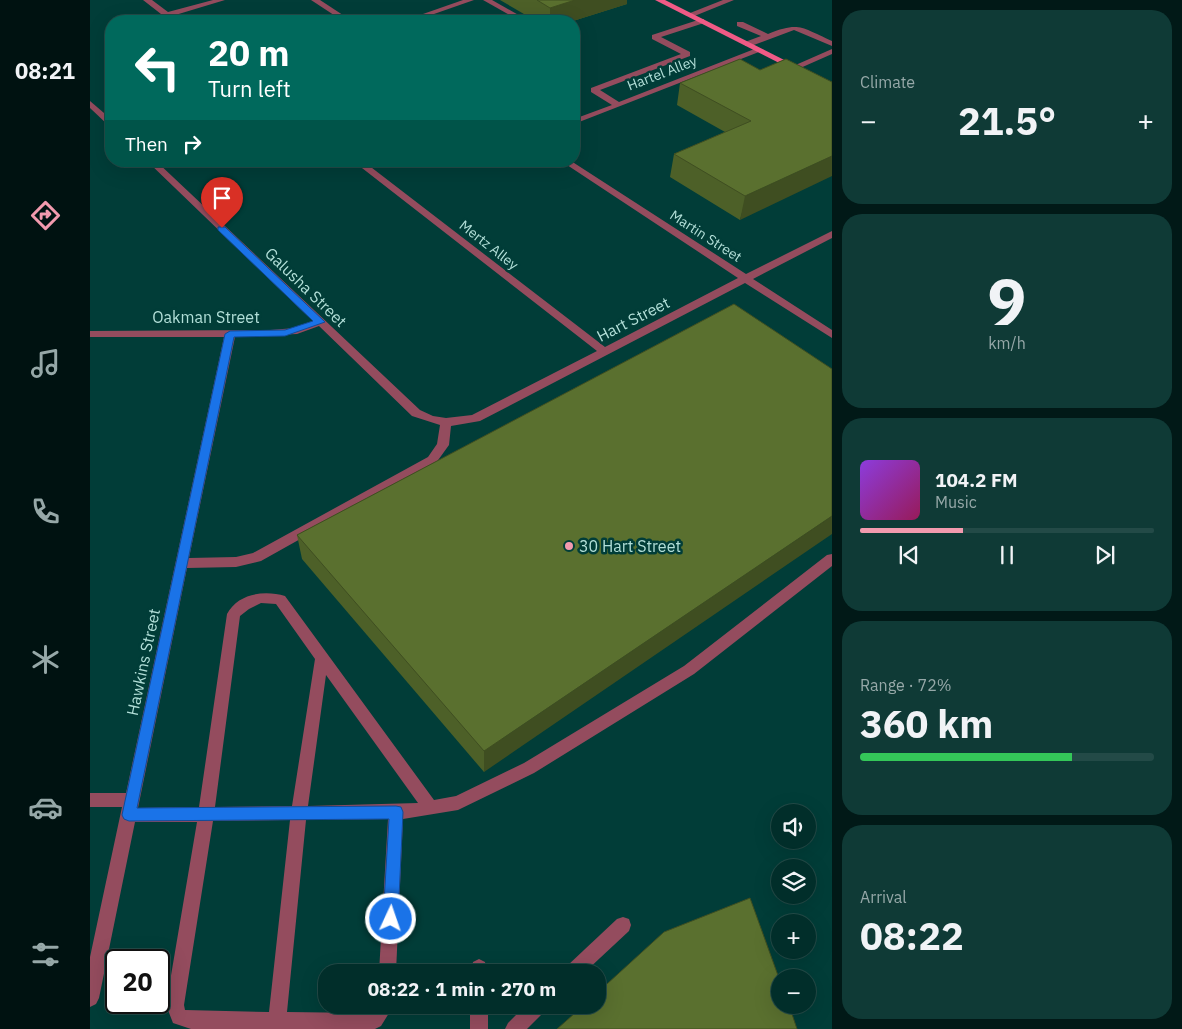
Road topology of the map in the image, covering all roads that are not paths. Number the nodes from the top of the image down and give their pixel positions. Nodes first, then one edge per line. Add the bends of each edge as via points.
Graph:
1 (147, 0) edge
2 (221, 0) edge
3 (315, 0) edge
4 (470, 0) edge
5 (487, 0) edge
6 (659, 0) edge
7 (730, 0) edge
8 (167, 15) joint
9 (339, 15) edge
10 (425, 15) edge
11 (514, 15) edge
12 (689, 15) junction
13 (701, 21) junction
14 (740, 24) dead end
15 (766, 36) junction
16 (748, 44) junction
17 (832, 44) edge
18 (760, 50) junction
19 (832, 51) edge
20 (799, 69) joint
21 (90, 103) edge
22 (618, 105) junction
23 (105, 117) edge
24 (580, 120) edge
25 (157, 167) edge
26 (365, 167) edge
27 (574, 167) edge
28 (832, 234) edge
29 (746, 279) junction
30 (320, 322) junction
31 (90, 334) edge
32 (230, 334) junction
33 (832, 335) edge
34 (604, 352) junction
35 (446, 422) junction
36 (832, 559) edge
37 (182, 563) junction
38 (322, 657) junction
39 (90, 800) edge
40 (130, 807) junction
41 (431, 808) junction
42 (396, 812) junction
43 (299, 813) junction
44 (206, 814) junction
45 (623, 924) dead end
46 (388, 964) edge
47 (581, 964) edge
48 (90, 998) edge
49 (379, 1014) edge
50 (479, 1014) edge
51 (530, 1014) edge
52 (277, 1021) junction
53 (479, 1029) edge
54 (514, 1029) edge

1 - 8 street
2 - 8 street
3 - 9 street
4 - 10 street
5 - 11 street
6 - 12 main road
7 - 12 street
12 - 13 main road
13 - 16 main road
13 - 22 street via 654,37 687,54 594,90
14 - 15 street
15 - 16 street
15 - 17 street via 796,28
16 - 18 main road
18 - 20 main road
18 - 22 street, Hartel Alley
19 - 20 street
21 - 23 street
22 - 24 street, Hartel Alley
25 - 30 street, Galusha Street
26 - 34 street, Mertz Alley
27 - 29 street, Martin Street
28 - 29 street, Hart Street
29 - 33 street, Martin Street
29 - 34 street, Hart Street
30 - 32 street, Oakman Street via 285,333
30 - 35 street, Galusha Street via 416,413
31 - 32 street, Oakman Street
32 - 37 street, Hawkins Street
34 - 35 street, Hart Street via 476,418
35 - 37 street via 443,445 432,460 256,557 241,561
36 - 41 street via 689,670 529,768 458,803
37 - 40 street, Hawkins Street
38 - 41 street
38 - 43 street
38 - 44 street via 280,600 269,596 244,603 234,614
39 - 40 street
40 - 44 street
40 - 48 street, Hawkins Street
41 - 42 street
42 - 43 street
42 - 46 street
43 - 44 street
43 - 52 street
44 - 52 street via 175,1005 180,1017 191,1020
45 - 47 street
49 - 52 street via 375,1020 364,1022
50 - 53 street
51 - 54 street

